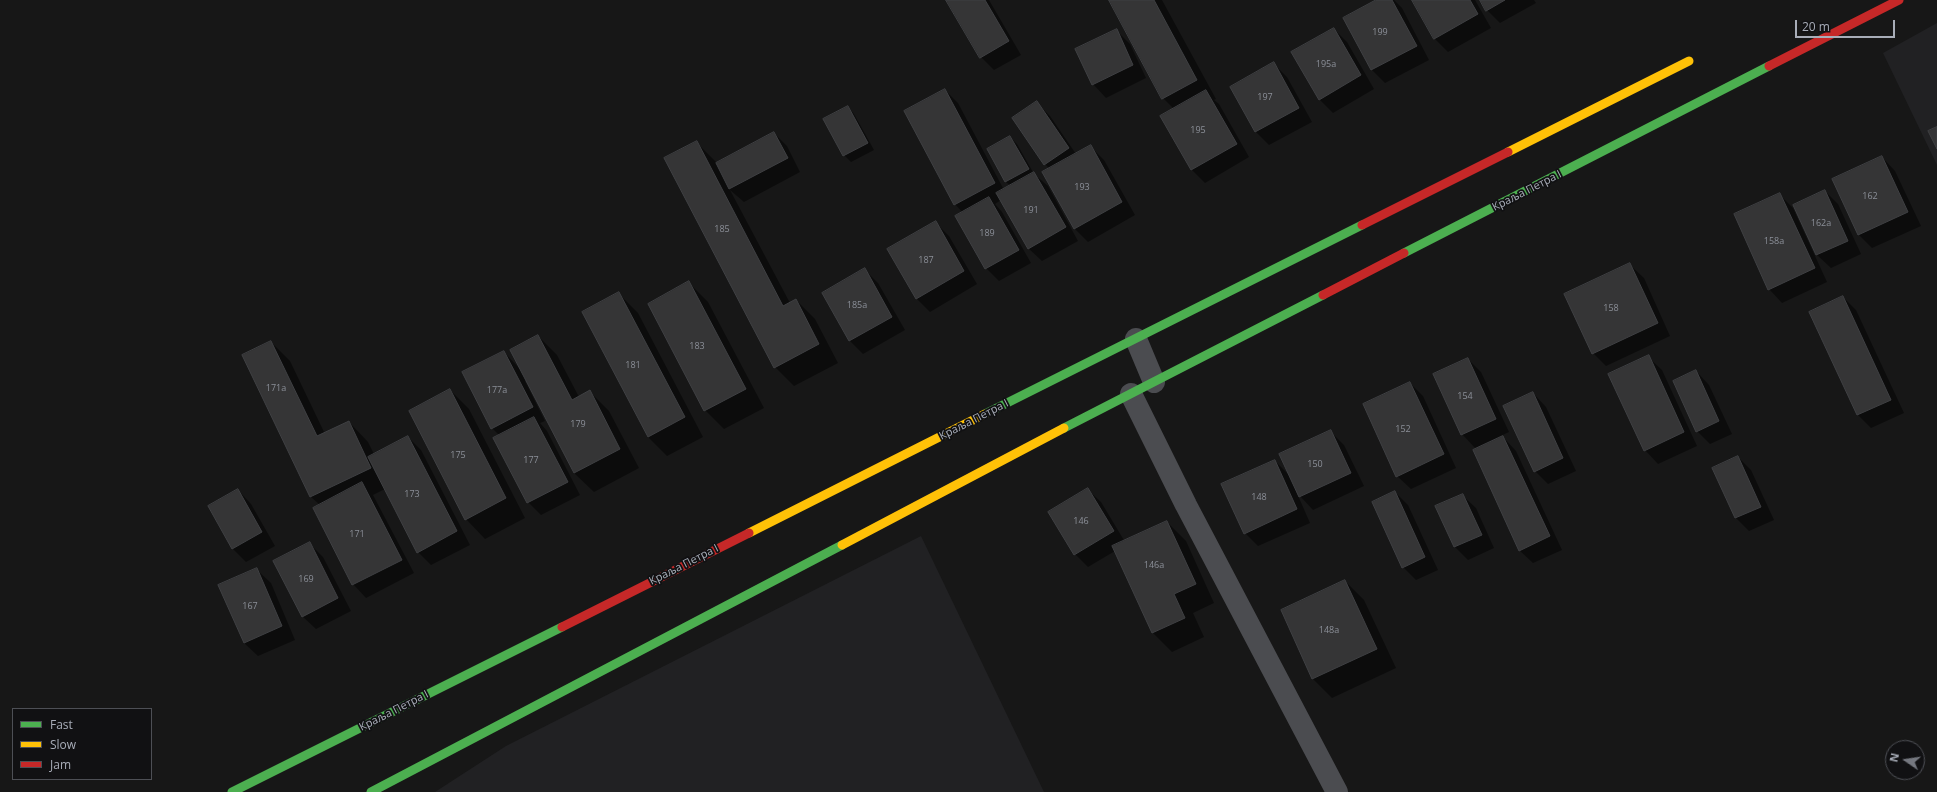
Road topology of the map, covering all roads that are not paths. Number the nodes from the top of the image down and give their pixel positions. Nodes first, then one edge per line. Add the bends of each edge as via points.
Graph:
1 (1899, 0) edge
2 (1689, 61) dead end
3 (1136, 339) junction
4 (1154, 382) junction
5 (1131, 394) junction
6 (232, 792) edge
7 (371, 792) edge
8 (1337, 792) edge

1 - 4 main road, Краља Петра I
2 - 3 main road, Краља Петра I
3 - 4 street
3 - 6 main road, Краља Петра I
4 - 5 main road, Краља Петра I
5 - 7 main road, Краља Петра I
5 - 8 street via 1186,505

